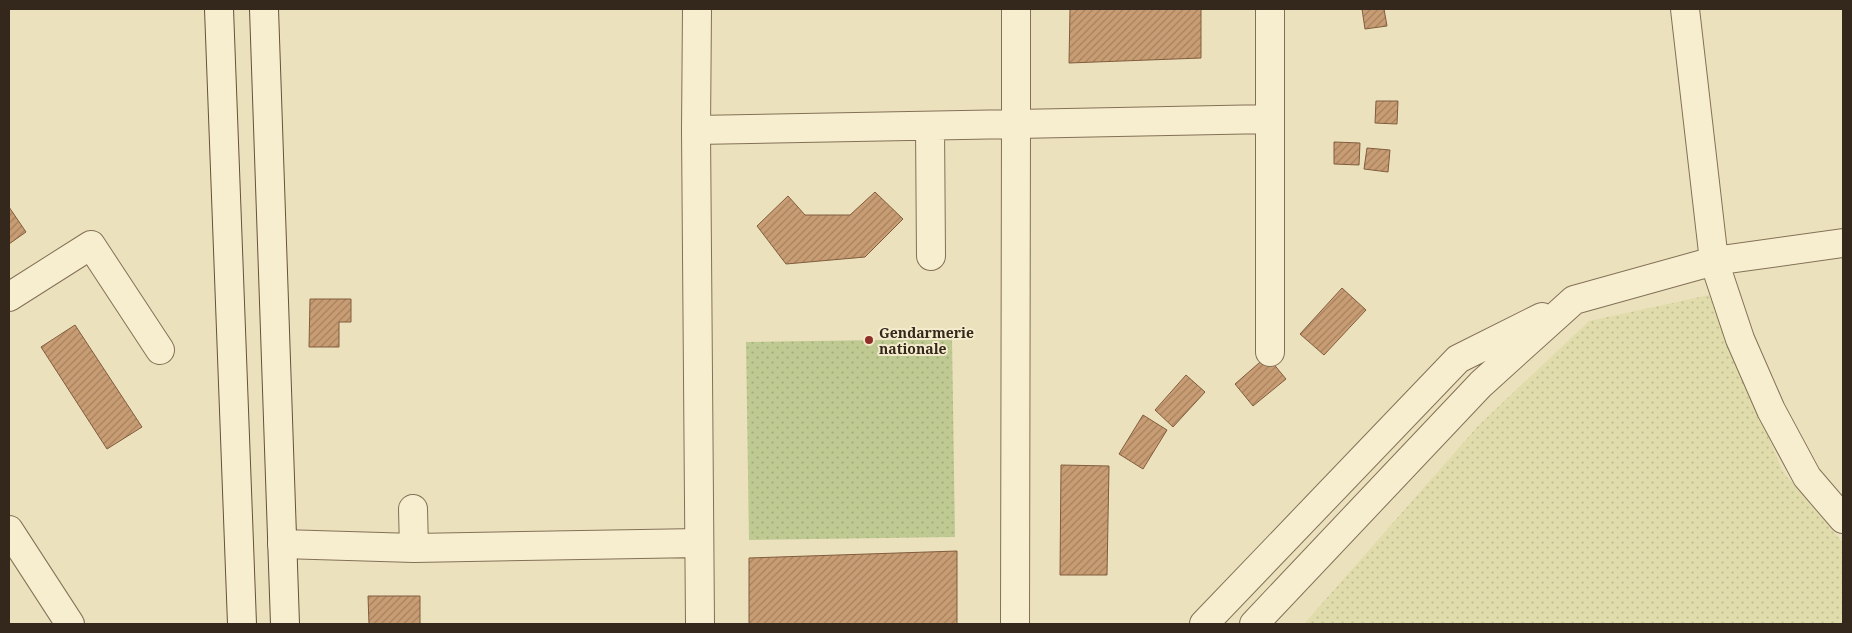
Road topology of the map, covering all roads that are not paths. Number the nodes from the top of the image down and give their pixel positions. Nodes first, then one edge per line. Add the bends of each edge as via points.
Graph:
1 (219, 9) edge
2 (264, 9) edge
3 (697, 9) edge
4 (1016, 9) edge
5 (1270, 9) edge
6 (1685, 9) edge
7 (1270, 120) junction
8 (1016, 124) junction
9 (930, 126) junction
10 (696, 130) junction
11 (1843, 243) edge
12 (931, 256) dead end
13 (1714, 261) junction
14 (9, 298) edge
15 (1574, 300) junction
16 (160, 350) dead end
17 (1270, 352) dead end
18 (413, 510) dead end
19 (1843, 519) edge
20 (9, 530) edge
21 (699, 543) junction
22 (282, 544) junction
23 (414, 548) junction
24 (70, 624) edge
25 (242, 624) edge
26 (284, 624) edge
27 (700, 624) edge
28 (1015, 624) edge
29 (1204, 624) edge
30 (1254, 624) edge

1 - 25 street
2 - 22 street
3 - 10 street
4 - 8 street
5 - 7 street
6 - 13 street
7 - 8 street
7 - 17 street
8 - 9 street
8 - 28 street
9 - 10 street
9 - 12 street
10 - 21 street
11 - 13 street
13 - 15 street
13 - 19 street via 1740,340 1771,410 1807,477
14 - 16 street via 91,245
15 - 29 street via 1458,358
15 - 30 street via 1481,384
18 - 23 street
20 - 24 street
21 - 23 street
21 - 27 street
22 - 23 street
22 - 26 street

